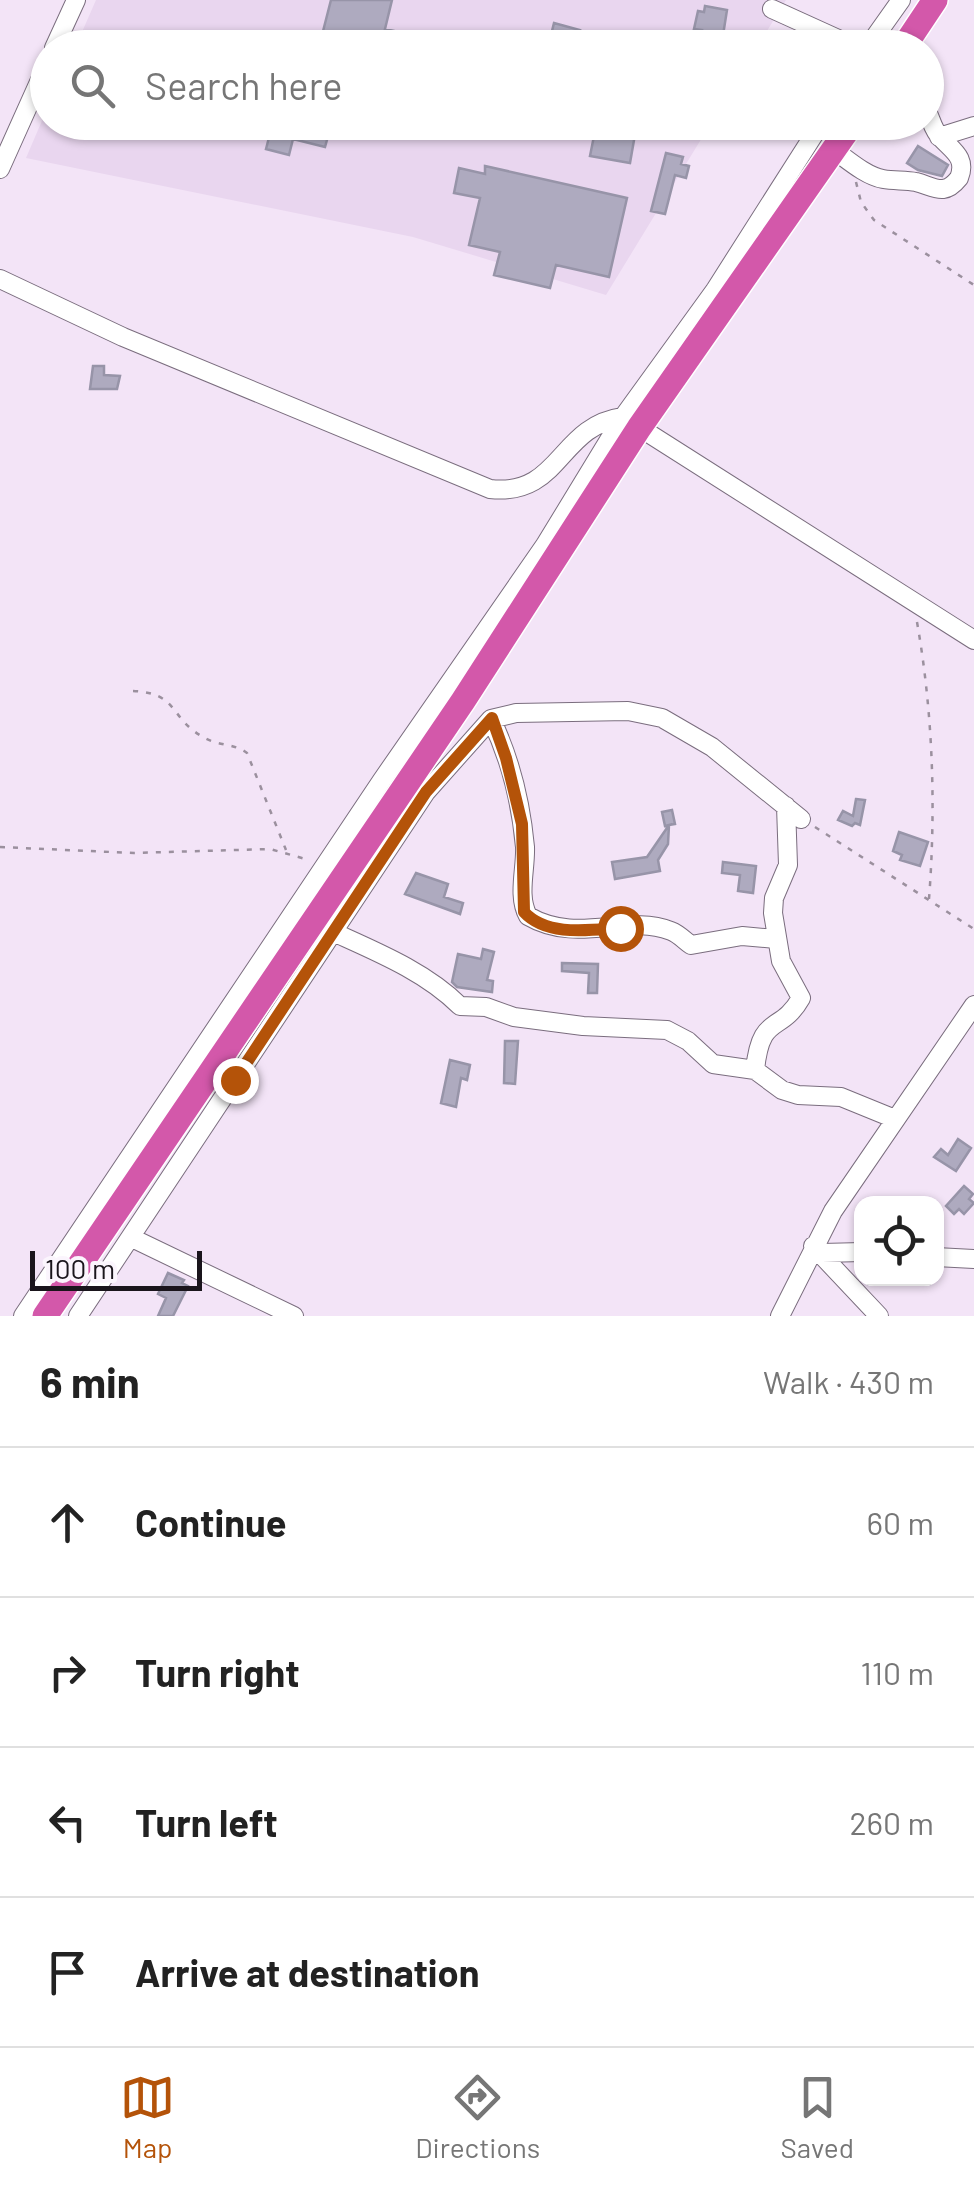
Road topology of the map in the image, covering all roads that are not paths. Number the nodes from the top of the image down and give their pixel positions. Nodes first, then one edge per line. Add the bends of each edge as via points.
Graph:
1 (76, 0) edge
2 (900, 0) edge
3 (936, 0) edge
4 (772, 9) dead end
5 (62, 30) edge
6 (818, 30) edge
7 (880, 30) edge
8 (915, 30) edge
9 (30, 102) edge
10 (974, 126) edge
11 (944, 135) edge
12 (811, 140) edge
13 (849, 140) edge
14 (943, 140) edge
15 (845, 158) junction
16 (0, 169) edge
17 (0, 279) edge
18 (631, 422) junction
19 (974, 640) edge
20 (492, 718) junction
21 (332, 932) junction
22 (776, 938) junction
23 (974, 1006) edge
24 (755, 1070) junction
25 (895, 1119) junction
26 (132, 1238) junction
27 (817, 1250) junction
28 (854, 1252) edge
29 (944, 1257) edge
30 (974, 1258) edge
31 (22, 1316) edge
32 (45, 1316) edge
33 (78, 1316) edge
34 (294, 1316) edge
35 (780, 1316) edge
36 (879, 1316) edge

1 - 5 street
2 - 7 street
3 - 8 highway
4 - 6 street
9 - 16 street
10 - 11 street
12 - 18 street
13 - 15 highway
14 - 15 street via 961,160 959,178 946,190 881,179
15 - 18 highway
17 - 18 street via 490,489 525,488 583,432 603,420
18 - 19 street
18 - 31 street
18 - 32 highway via 483,670
20 - 21 street via 426,792
20 - 22 street via 522,824 528,916 576,930 664,930 692,945
20 - 22 street via 608,710 662,718 712,747 793,812 788,865 774,898
21 - 24 street via 431,981 460,1006 582,1026 667,1030 713,1064
21 - 26 street
22 - 24 street via 780,961 802,998 766,1029
23 - 25 street
24 - 25 street via 782,1090 840,1096
25 - 27 street
26 - 33 street
26 - 34 street
27 - 28 street
27 - 35 street
27 - 36 street
29 - 30 street

